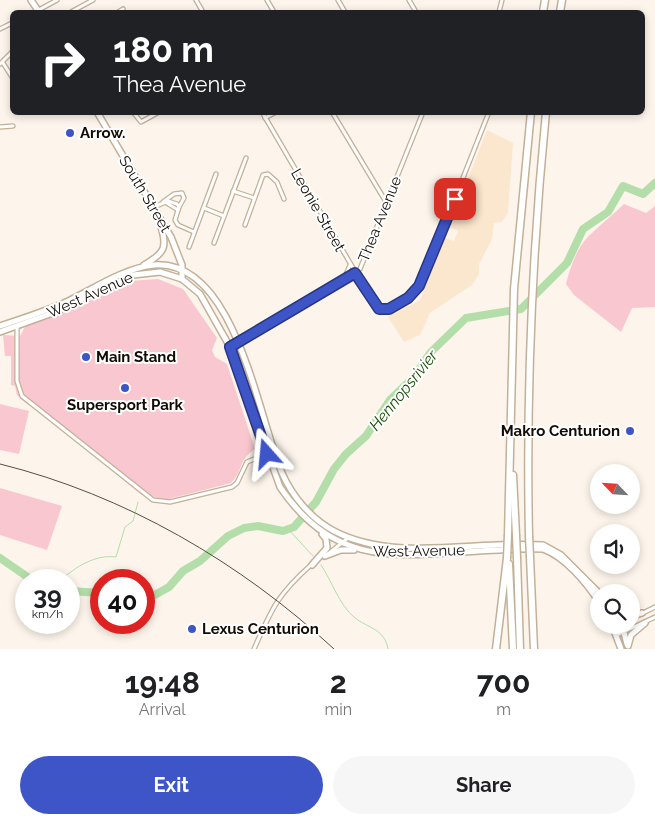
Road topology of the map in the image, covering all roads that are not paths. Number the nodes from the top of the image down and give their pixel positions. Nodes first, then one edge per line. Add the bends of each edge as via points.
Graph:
1 (57, 0) edge
2 (92, 0) edge
3 (80, 7) junction
4 (40, 10) edge
5 (75, 10) edge
6 (82, 10) edge
7 (10, 54) edge
8 (1, 63) edge
9 (10, 74) edge
10 (100, 115) edge
11 (135, 115) edge
12 (154, 115) edge
13 (264, 115) edge
14 (270, 115) edge
15 (334, 115) edge
16 (422, 115) edge
17 (488, 115) edge
18 (531, 115) edge
19 (546, 115) edge
20 (265, 118) junction
21 (13, 126) dead end
22 (0, 128) edge
23 (246, 158) dead end
24 (216, 174) dead end
25 (233, 191) junction
26 (254, 199) junction
27 (284, 199) dead end
28 (163, 203) junction
29 (387, 203) junction
30 (152, 207) junction
31 (204, 208) junction
32 (179, 209) junction
33 (156, 214) junction
34 (224, 216) junction
35 (245, 225) dead end
36 (194, 232) junction
37 (214, 243) dead end
38 (189, 247) dead end
39 (350, 265) junction
40 (139, 268) junction
41 (183, 270) junction
42 (355, 273) junction
43 (182, 279) junction
44 (344, 280) junction
45 (0, 326) edge
46 (17, 327) junction
47 (0, 332) edge
48 (238, 342) junction
49 (230, 347) junction
50 (511, 432) junction
51 (274, 451) junction
52 (267, 454) junction
53 (318, 530) junction
54 (348, 538) junction
55 (342, 543) junction
56 (360, 550) junction
57 (325, 556) junction
58 (507, 558) junction
59 (312, 565) junction
60 (590, 584) edge
61 (590, 590) edge
62 (655, 608) edge
63 (642, 613) edge
64 (655, 618) edge
65 (645, 622) junction
66 (640, 624) edge
67 (616, 634) edge
68 (624, 634) edge
69 (628, 648) edge
70 (254, 649) edge
71 (496, 649) edge
72 (513, 649) edge
73 (520, 649) edge
74 (534, 649) edge
75 (621, 649) edge

1 - 4 street
2 - 3 street
3 - 5 street
3 - 6 street
7 - 8 street
8 - 9 street
10 - 30 street, South Street
11 - 12 street via 143,122
13 - 20 street, Leonie Street
14 - 20 street
15 - 29 street
16 - 29 street, Thea Avenue
17 - 42 street, Leonie Street via 419,286 408,298 383,311 376,307
18 - 50 highway via 514,289
19 - 74 highway, bridge via 532,280 527,430
20 - 39 street, Leonie Street
21 - 22 street
23 - 25 street
24 - 31 street
25 - 26 street
25 - 34 street
26 - 27 street via 263,175 268,174 277,182
26 - 35 street
28 - 30 street
28 - 32 street
28 - 32 street via 180,193 184,198
29 - 42 street, Thea Avenue via 365,258
30 - 33 street, South Street
31 - 34 street
31 - 36 street
32 - 36 street via 175,218 178,226
33 - 40 street via 165,239 164,248 159,256
33 - 41 street, South Street via 177,251
34 - 37 street
36 - 38 street
39 - 42 street, Leonie Street
39 - 44 street
40 - 41 street, West Avenue via 161,265
40 - 45 street, West Avenue via 58,305
41 - 43 street, South Street
41 - 48 street, West Avenue via 208,289
42 - 44 street, Thea Avenue
43 - 46 street, West Avenue via 160,272 133,275
43 - 49 street, West Avenue via 200,294
44 - 48 street, Thea Avenue
46 - 47 street, West Avenue
46 - 52 street via 17,381 22,396 153,500 170,502 234,486 247,462
48 - 49 street, Thea Avenue
48 - 51 street, West Avenue
49 - 52 street, West Avenue
50 - 58 highway, bridge
50 - 73 highway, bridge
51 - 52 street
51 - 54 street, West Avenue via 296,498 317,520
52 - 53 street, West Avenue via 277,480 292,503
53 - 55 street, West Avenue
53 - 59 street via 326,539 327,546
54 - 55 street
54 - 60 street, West Avenue via 391,547 543,545 561,555
55 - 56 street, West Avenue
55 - 57 street
56 - 57 street via 341,550
56 - 61 street, West Avenue via 394,554 542,549 558,558
57 - 59 street
58 - 71 highway
58 - 72 highway
59 - 70 street via 277,599
62 - 63 street
64 - 65 street
65 - 66 street
65 - 69 street via 631,635
67 - 75 street
68 - 69 street

